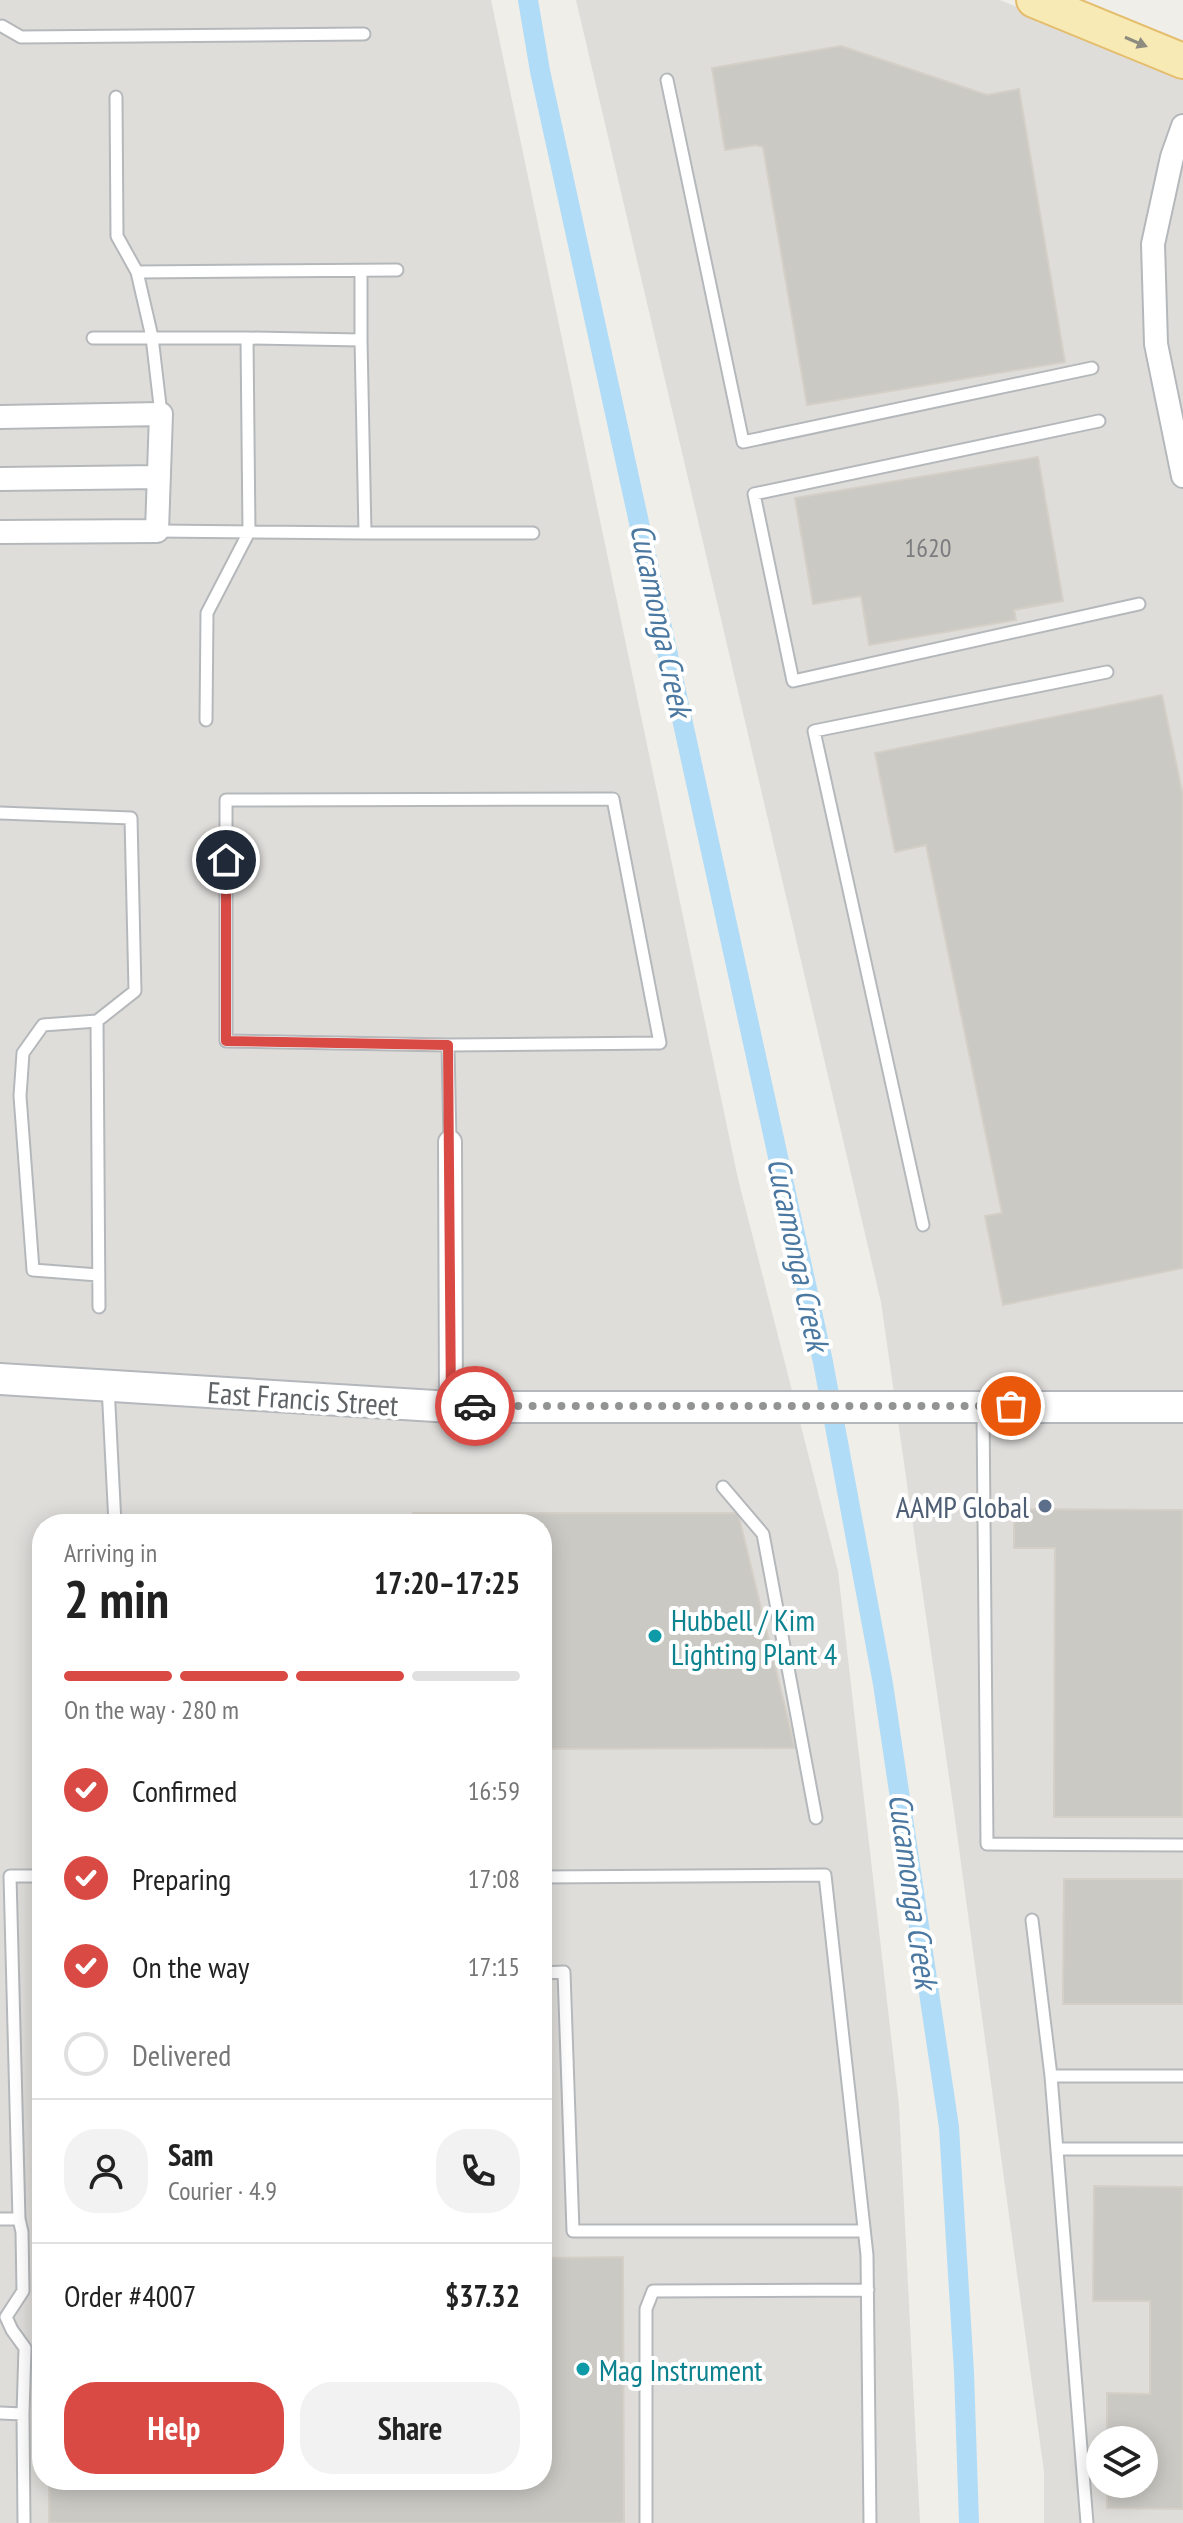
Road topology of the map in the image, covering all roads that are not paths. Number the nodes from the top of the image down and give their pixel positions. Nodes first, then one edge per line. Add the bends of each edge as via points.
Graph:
1 (1034, 0) edge
2 (2, 26) dead end
3 (364, 34) dead end
4 (1183, 61) edge
5 (667, 80) dead end
6 (116, 97) dead end
7 (1183, 126) edge
8 (397, 270) dead end
9 (361, 271) junction
10 (137, 272) junction
11 (152, 337) junction
12 (93, 338) dead end
13 (247, 338) junction
14 (361, 340) junction
15 (1092, 368) dead end
16 (161, 414) junction
17 (0, 417) edge
18 (1099, 421) dead end
19 (1183, 476) edge
20 (159, 477) junction
21 (0, 479) edge
22 (157, 531) junction
23 (0, 532) edge
24 (249, 532) junction
25 (365, 533) junction
26 (533, 533) dead end
27 (1139, 604) dead end
28 (1107, 672) dead end
29 (206, 720) dead end
30 (0, 813) edge
31 (97, 1021) junction
32 (448, 1045) junction
33 (450, 1142) joint
34 (923, 1225) dead end
35 (98, 1275) junction
36 (99, 1307) dead end
37 (0, 1379) edge
38 (108, 1386) junction
39 (983, 1406) junction
40 (451, 1407) junction
41 (1183, 1407) edge
42 (723, 1487) dead end
43 (114, 1514) edge
44 (816, 1818) dead end
45 (1183, 1845) edge
46 (5, 1876) edge
47 (32, 1876) edge
48 (552, 1877) edge
49 (1032, 1920) dead end
50 (552, 1973) edge
51 (1051, 2076) junction
52 (1183, 2076) edge
53 (1058, 2149) junction
54 (1183, 2149) edge
55 (0, 2219) edge
56 (19, 2219) junction
57 (864, 2231) junction
58 (868, 2290) junction
59 (0, 2413) edge
60 (23, 2414) junction
61 (24, 2523) edge
62 (646, 2523) edge
63 (870, 2523) edge
64 (1087, 2523) edge

1 -> 4 main road
2 - 3 lane via 21,37
5 - 15 lane via 743,442
6 - 10 lane via 117,236
7 - 19 street via 1153,244 1156,344
8 - 9 lane
9 - 10 lane
9 - 14 lane
10 - 11 lane
11 - 12 lane
11 - 13 lane
11 - 16 lane
13 - 14 lane
13 - 24 lane
14 - 25 lane
16 - 17 street
16 - 20 street
18 - 27 lane via 754,494 793,681
20 - 21 street
20 - 22 street
22 - 23 street
22 - 24 lane
24 - 25 lane
24 - 29 lane via 207,613
25 - 26 lane
28 - 34 lane via 814,731
30 - 31 lane via 131,818 135,991
31 - 35 lane
31 - 35 lane via 43,1025 23,1053 20,1096 33,1270
32 - 32 lane via 660,1043 613,799 226,800 226,1041
32 - 33 lane
33 - 40 street
35 - 36 lane
37 - 38 street, East Francis Street
38 - 40 street, East Francis Street
38 - 43 lane
39 - 40 street, East Francis Street
39 - 41 street, East Francis Street
39 - 45 lane via 987,1844
42 - 44 lane via 763,1534
46 - 47 lane
46 - 56 lane
48 - 57 lane via 825,1875
49 - 51 lane
50 - 57 lane via 564,1972 573,2231
51 - 52 lane
51 - 53 lane
53 - 54 lane
53 - 64 lane
55 - 56 lane
56 - 60 lane via 23,2291 6,2317 25,2348
57 - 58 lane
58 - 62 lane via 653,2291 646,2309
58 - 63 lane
59 - 60 lane
60 - 61 lane

